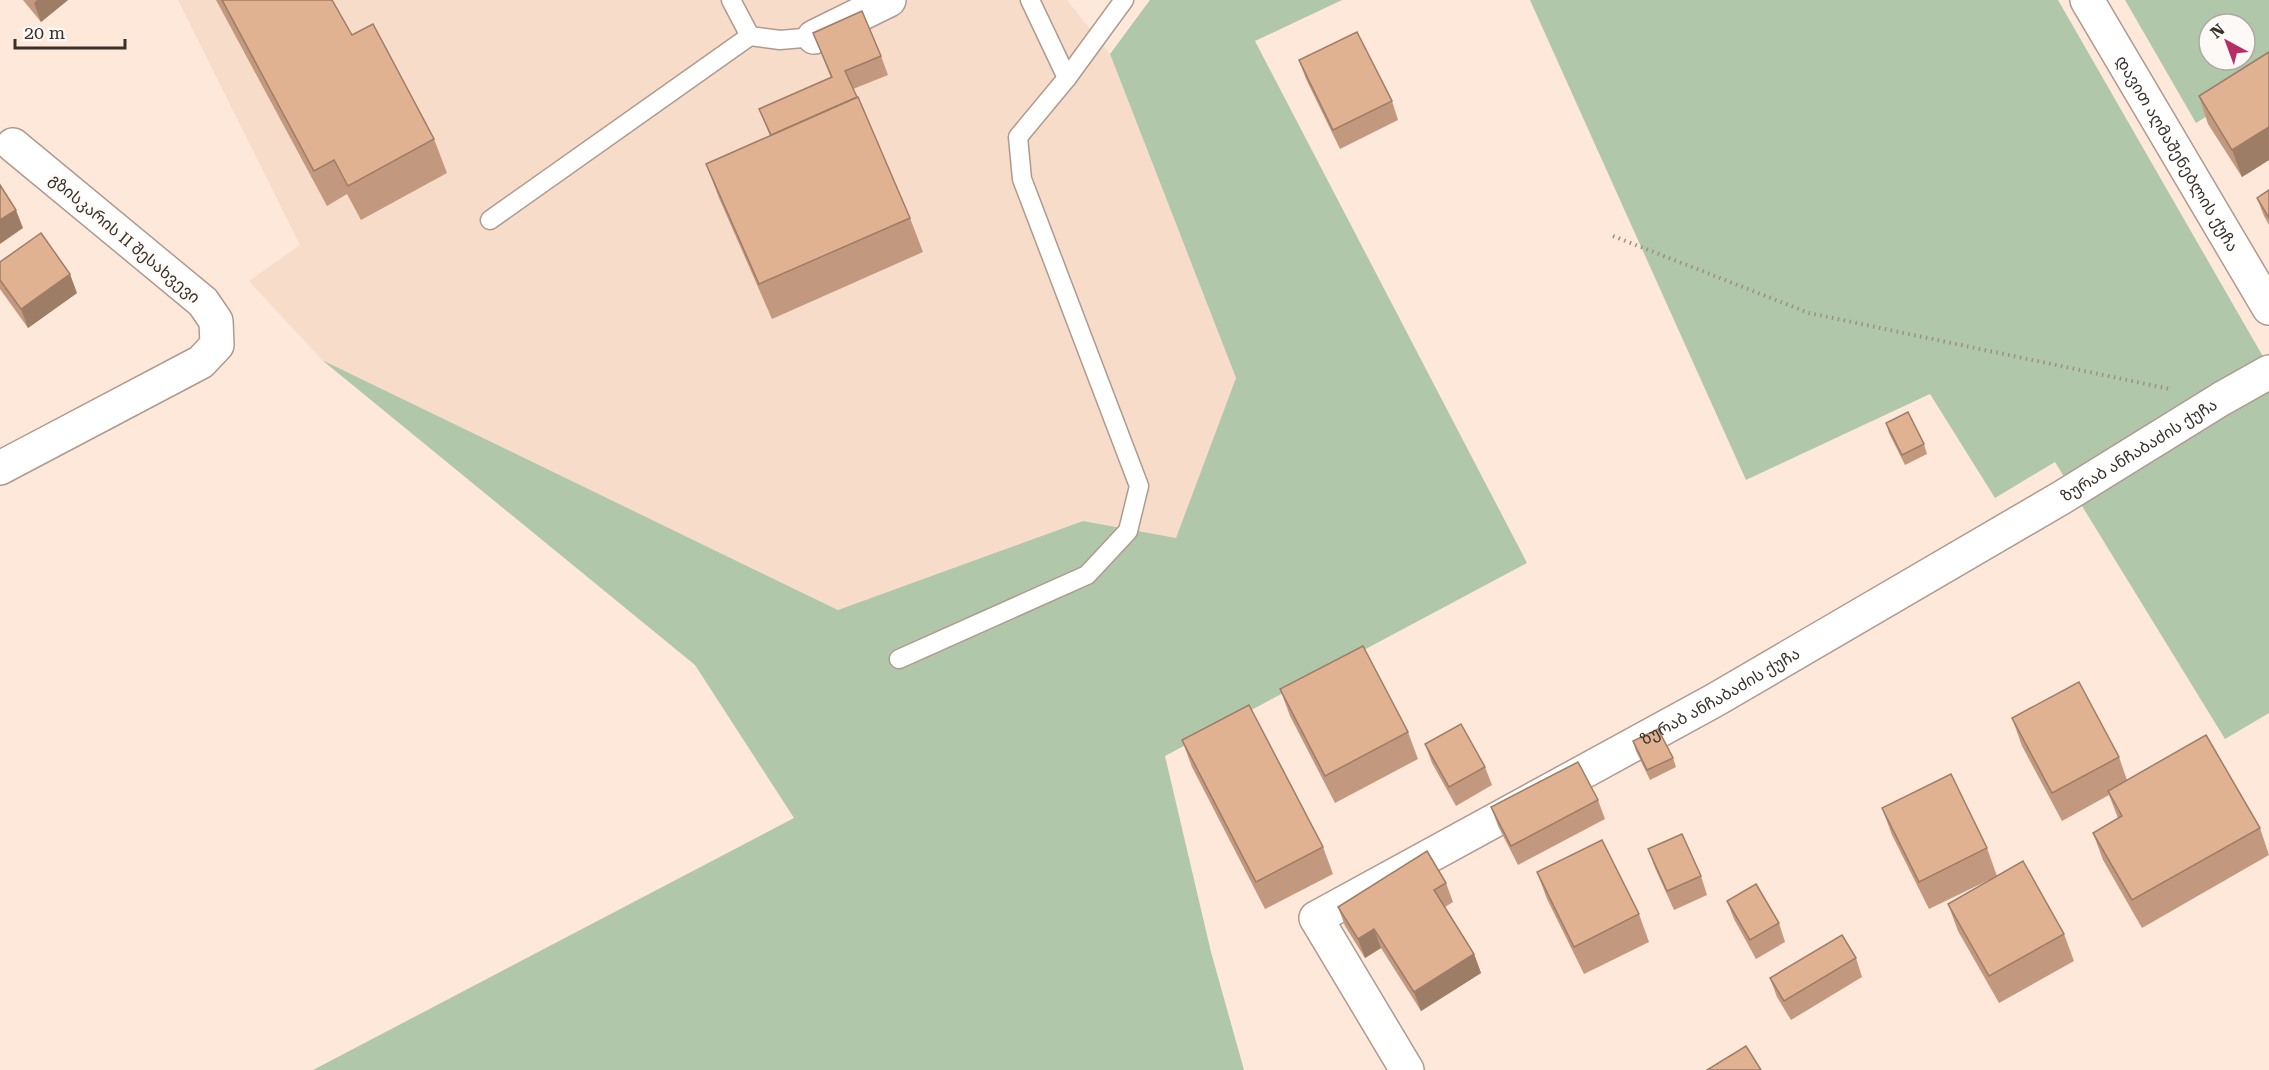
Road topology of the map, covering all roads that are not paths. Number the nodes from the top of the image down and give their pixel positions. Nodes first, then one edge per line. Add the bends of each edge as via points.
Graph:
1 (731, 0) edge
2 (889, 0) edge
3 (1030, 0) edge
4 (1124, 0) edge
5 (2087, 0) edge
6 (750, 36) junction
7 (814, 37) joint
8 (1067, 78) junction
9 (13, 145) dead end
10 (490, 220) dead end
11 (2269, 308) edge
12 (2269, 372) edge
13 (0, 468) edge
14 (899, 659) dead end
15 (1407, 1070) edge

1 - 6 lane
2 - 7 street
3 - 8 lane
4 - 8 lane
5 - 11 street, დავით აღმაშენებლის ქუჩა
6 - 7 lane via 780,40
6 - 10 lane
8 - 14 lane via 1018,137 1022,179 1139,486 1128,531 1087,575
9 - 13 street, გზისკარის II შესახვევი via 203,302 216,321 217,345 201,362
12 - 15 street, ზურაბ ანჩაბაძის ქუჩა via 1715,700 1316,918

